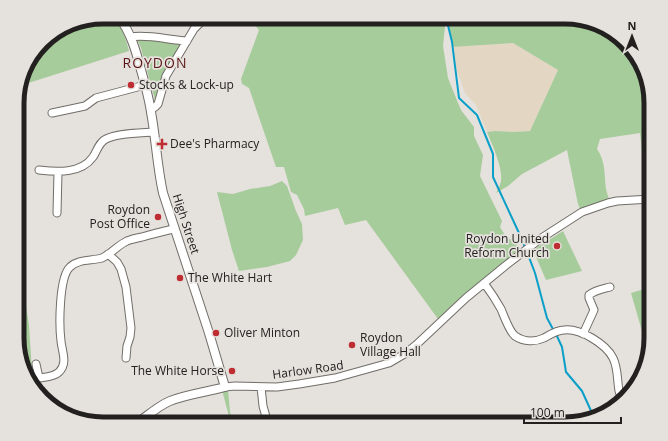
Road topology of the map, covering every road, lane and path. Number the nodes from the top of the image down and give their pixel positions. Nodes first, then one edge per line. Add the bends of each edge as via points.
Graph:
1 (123, 24) edge
2 (199, 24) edge
3 (131, 37) junction
4 (186, 41) junction
5 (145, 85) junction
6 (151, 110) junction
7 (52, 113) dead end
8 (154, 132) junction
9 (39, 170) dead end
10 (58, 172) junction
11 (644, 199) edge
12 (57, 213) dead end
13 (174, 229) junction
14 (108, 254) junction
15 (484, 283) junction
16 (610, 287) dead end
17 (583, 334) junction
18 (126, 358) dead end
19 (36, 364) dead end
20 (262, 387) junction
21 (225, 388) junction
22 (620, 394) edge
23 (146, 417) edge
24 (266, 417) edge

1 - 3 main road, High Street
2 - 4 street
3 - 4 street
3 - 5 main road, High Street
4 - 6 street via 166,76 158,104
5 - 6 main road, High Street
5 - 7 street via 96,98 85,106
6 - 8 main road, High Street
8 - 10 street via 132,133 105,139 89,162 72,170
8 - 13 main road, High Street via 160,179
9 - 10 street
10 - 12 street
11 - 15 street, Harlow Road via 617,201 582,212 540,239
13 - 14 street via 128,240
13 - 21 main road, High Street
14 - 18 street via 121,269 126,287 131,328
14 - 19 street via 79,262 70,266 65,273 60,310 64,365 58,373 39,378
15 - 17 street via 514,335 523,340 543,339 554,332 564,330
15 - 20 street, Harlow Road via 416,345 389,363 335,378 287,386
16 - 17 street via 589,295 594,310
17 - 22 street via 603,346 612,356 616,364
20 - 21 street, Harlow Road
20 - 24 street
21 - 23 main road via 182,397

